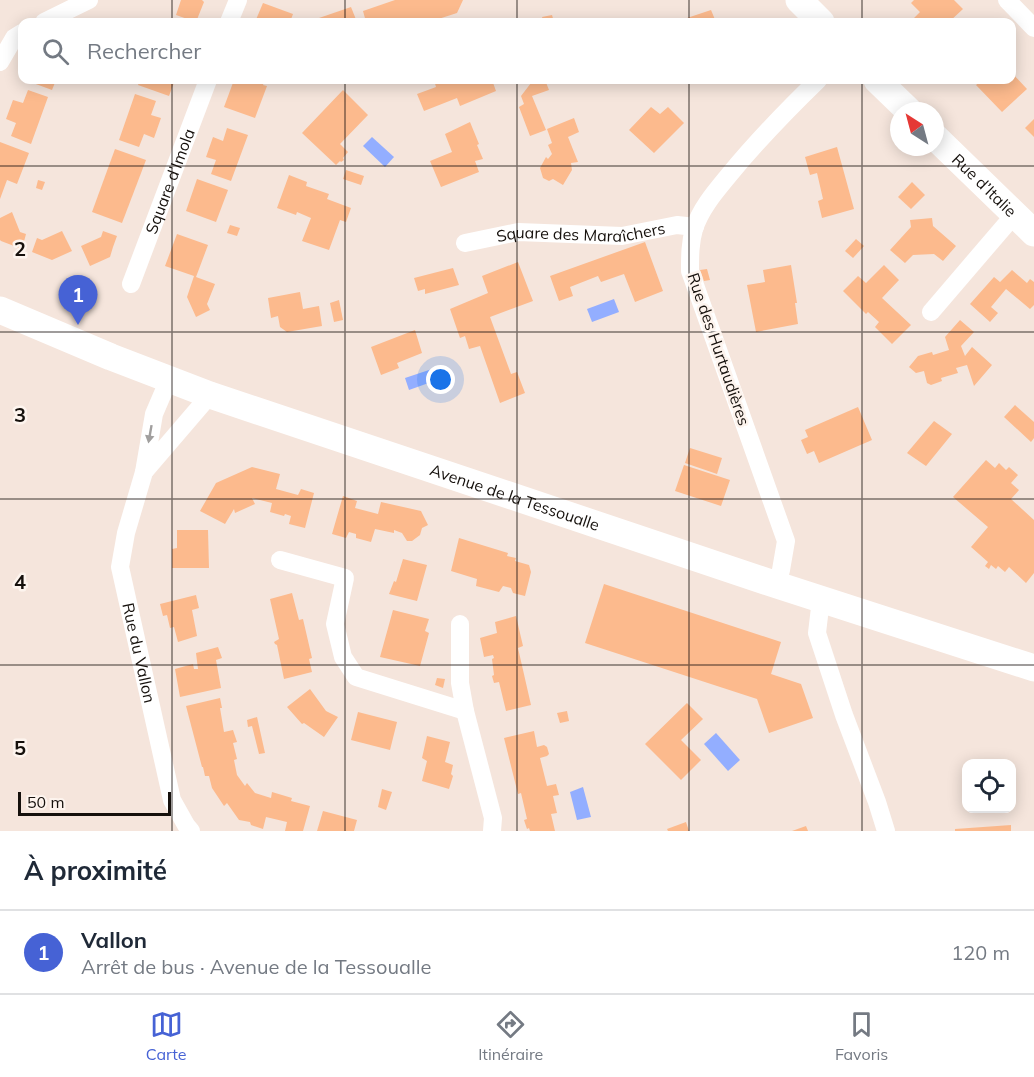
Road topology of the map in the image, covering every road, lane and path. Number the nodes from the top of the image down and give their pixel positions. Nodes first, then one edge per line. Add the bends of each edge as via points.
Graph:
1 (89, 0) edge
2 (238, 0) edge
3 (800, 0) edge
4 (1007, 0) edge
5 (52, 18) edge
6 (231, 18) edge
7 (817, 18) edge
8 (1034, 28) edge
9 (18, 36) edge
10 (0, 62) edge
11 (207, 84) edge
12 (814, 84) edge
13 (881, 84) edge
14 (900, 102) edge
15 (944, 146) edge
16 (1014, 215) junction
17 (695, 227) junction
18 (1034, 233) edge
19 (465, 243) dead end
20 (132, 284) dead end
21 (0, 310) edge
22 (931, 312) dead end
23 (169, 379) junction
24 (210, 395) junction
25 (144, 472) junction
26 (280, 560) dead end
27 (777, 585) junction
28 (821, 599) junction
29 (460, 624) dead end
30 (1034, 668) edge
31 (465, 711) junction
32 (191, 831) edge
33 (492, 831) edge
34 (886, 831) edge

1 - 5 street
2 - 6 street
3 - 7 main road
4 - 8 street
9 - 10 street
11 - 20 street, Square d’Imola
12 - 17 street, Rue des Hurtaudières via 739,162 708,201
13 - 14 main road
15 - 16 main road, Rue d’Italie
16 - 18 main road, Rue d’Italie
16 - 22 street
17 - 19 street, Square des Maraîchers via 677,225 622,236 518,232
17 - 27 street, Rue des Hurtaudières via 690,271 786,541
21 - 23 main road, Avenue de la Tessoualle
23 - 24 main road, Avenue de la Tessoualle
23 -> 25 street, Rue du Vallon via 154,414
24 - 25 street, Rue du Vallon
24 - 27 main road, Avenue de la Tessoualle
25 - 32 street, Rue du Vallon via 120,567 172,800
26 - 31 street via 345,578 335,624 343,657 356,677
27 - 28 main road, Avenue de la Tessoualle
28 - 30 main road, Avenue de la Tessoualle
28 - 34 street via 817,633
29 - 31 street via 460,682
31 - 33 street via 493,818

